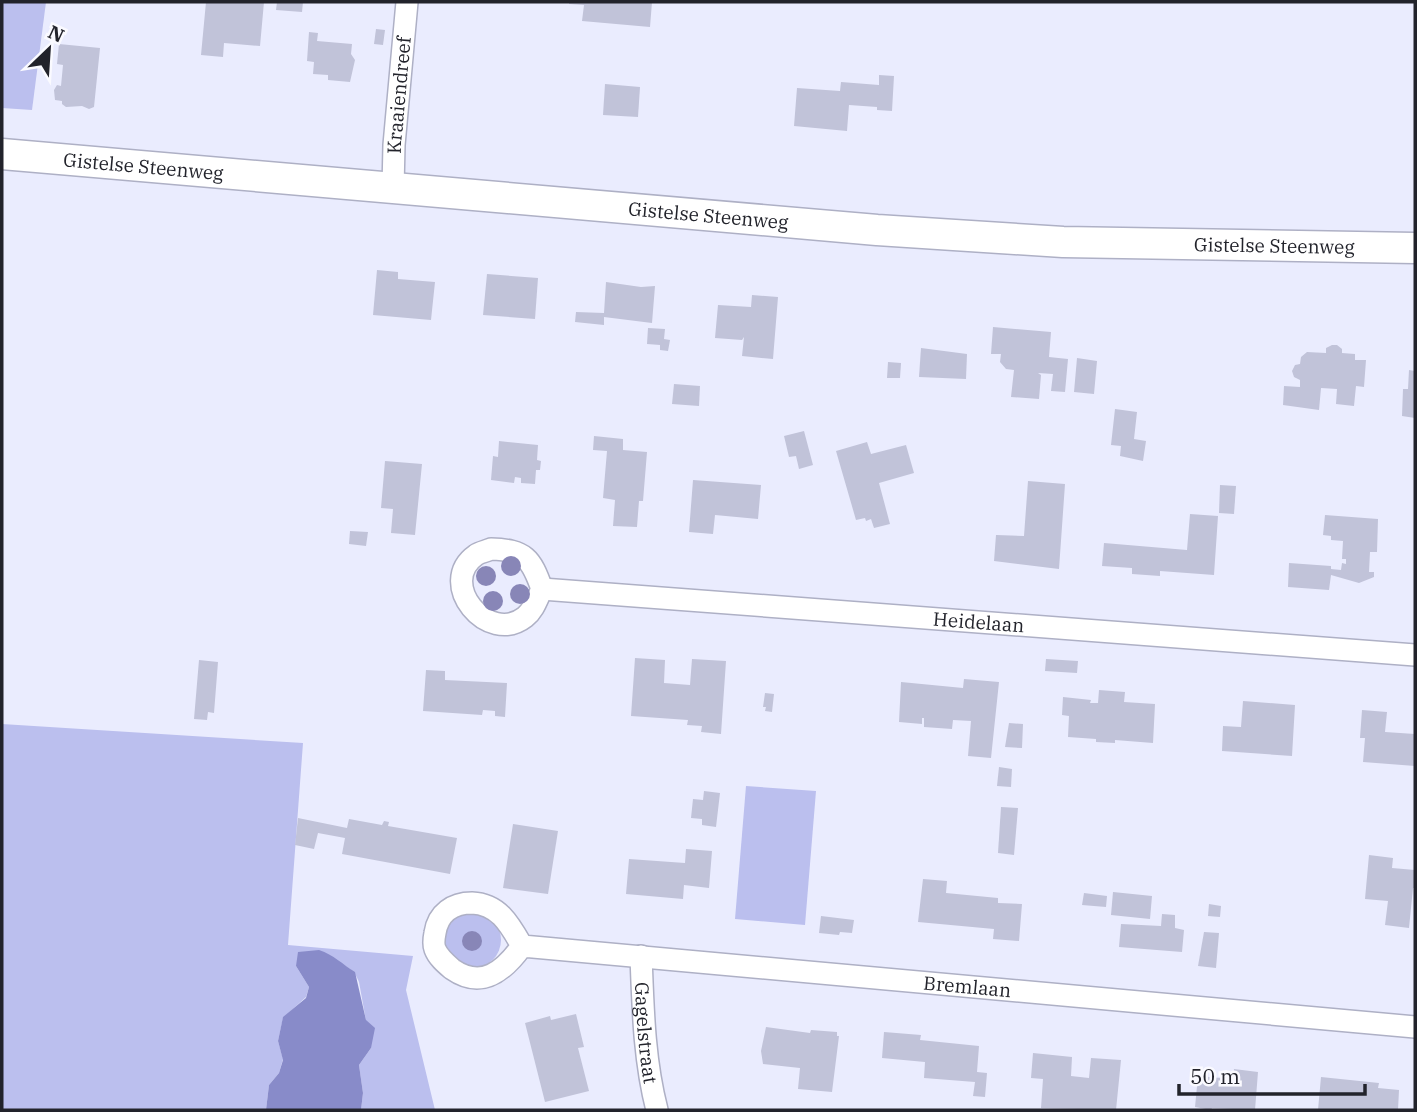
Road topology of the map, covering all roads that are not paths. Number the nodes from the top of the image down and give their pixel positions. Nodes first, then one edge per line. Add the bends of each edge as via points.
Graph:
1 (407, 2) edge
2 (2, 153) edge
3 (393, 188) junction
4 (1415, 248) edge
5 (542, 589) dead end
6 (1415, 655) edge
7 (522, 946) dead end
8 (641, 956) junction
9 (1415, 1027) edge
10 (657, 1110) edge

1 - 3 street, Kraaiendreef
2 - 3 main road, Gistelse Steenweg
3 - 4 main road, Gistelse Steenweg via 1063,242
5 - 6 street, Heidelaan
7 - 8 street, Bremlaan
8 - 9 street, Bremlaan
8 - 10 street, Gagelstraat via 644,1025

